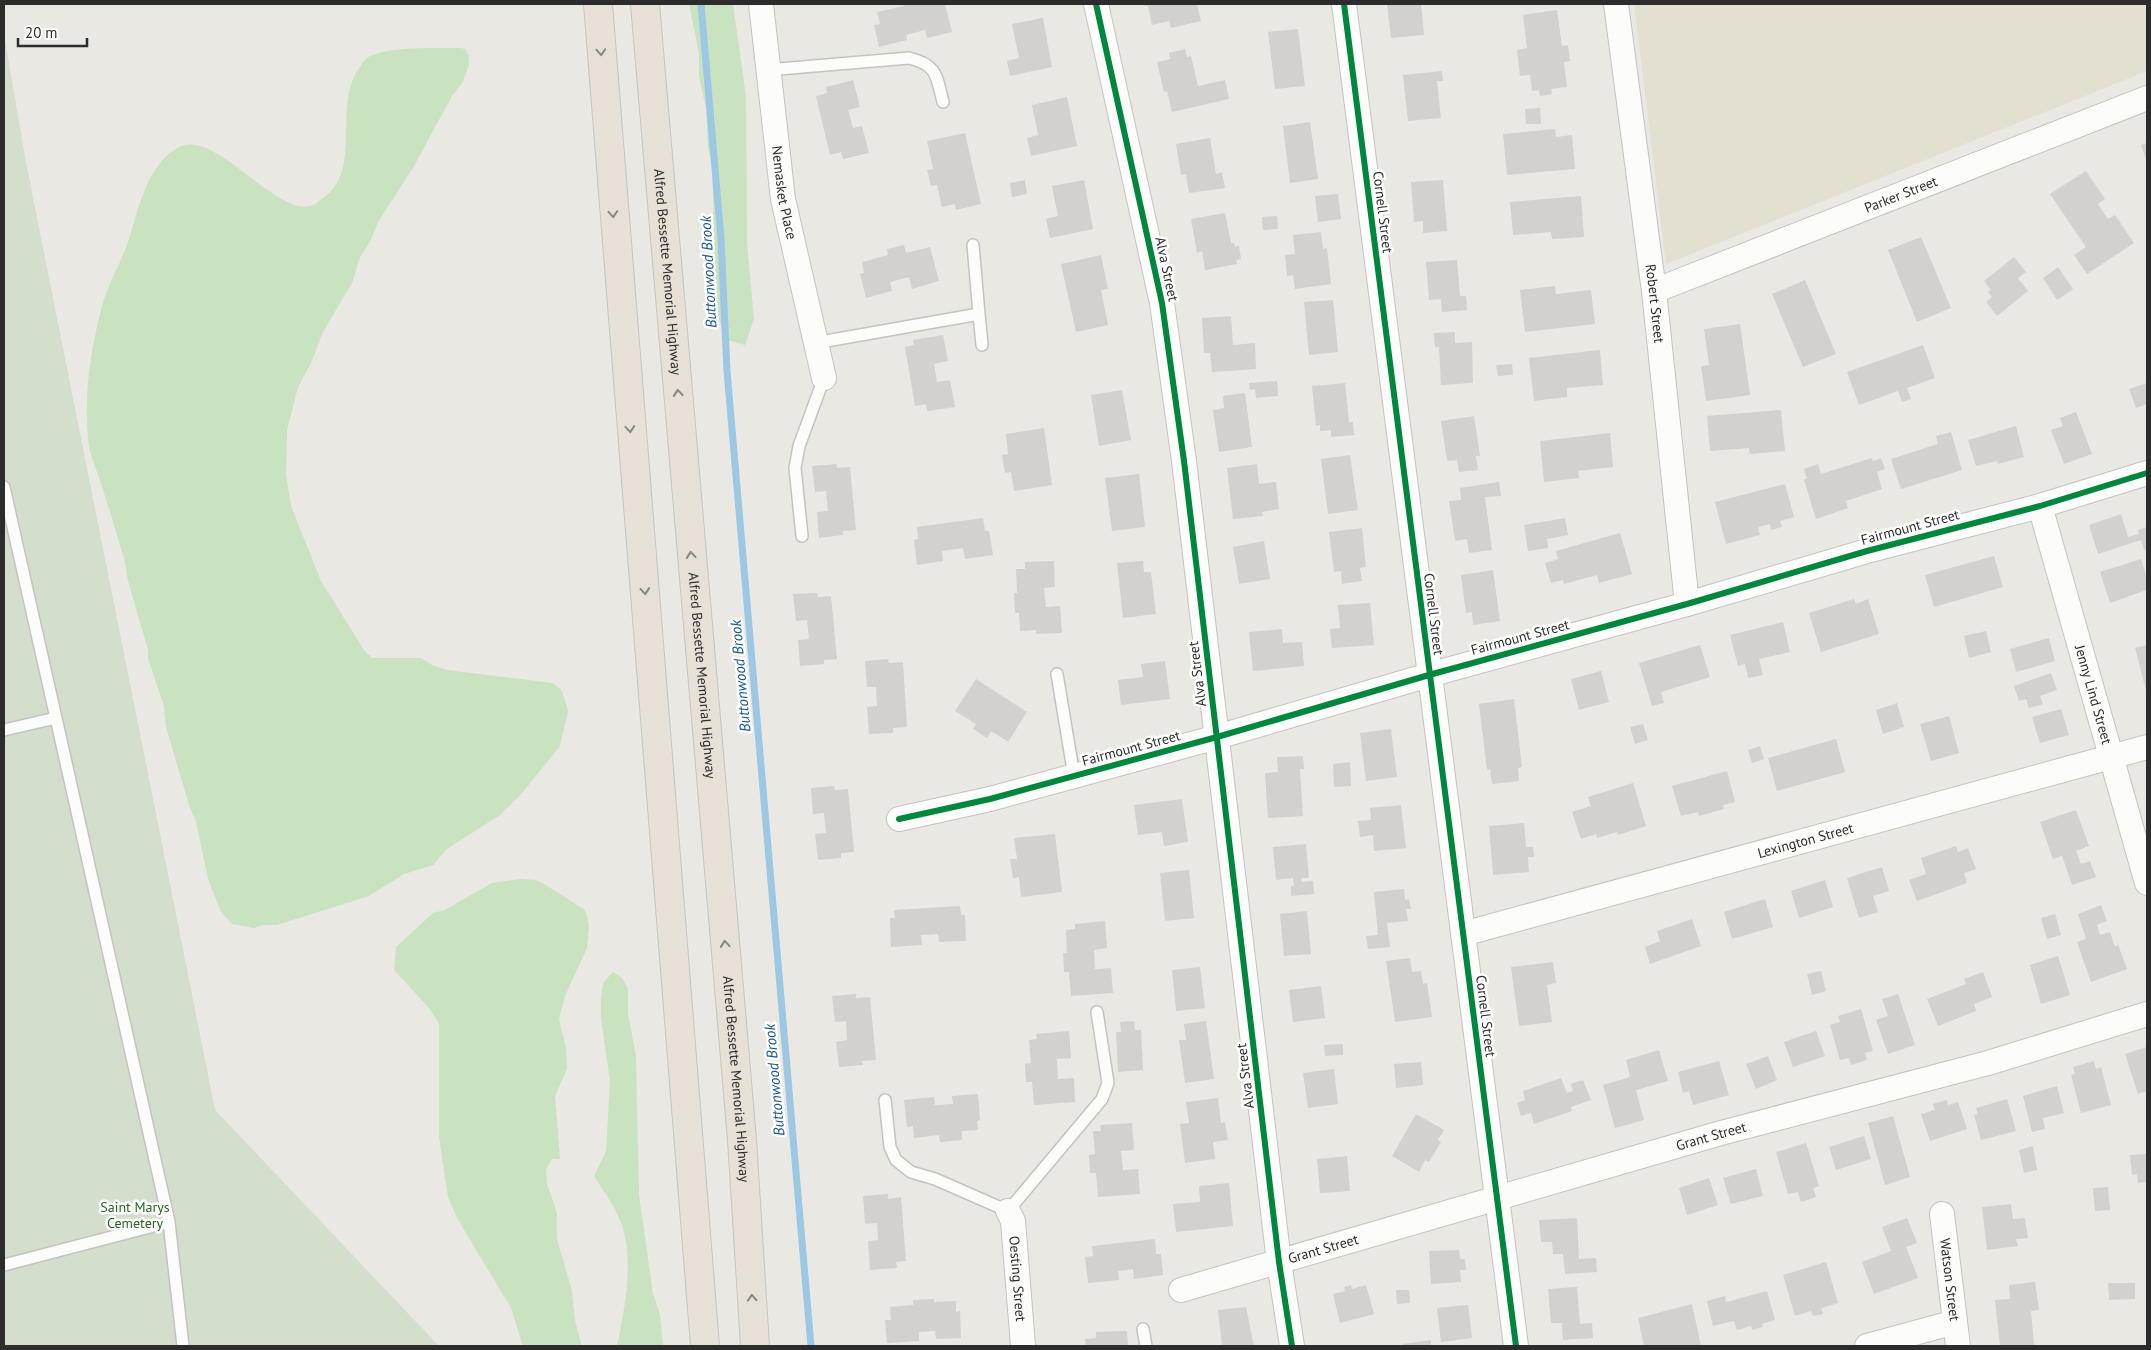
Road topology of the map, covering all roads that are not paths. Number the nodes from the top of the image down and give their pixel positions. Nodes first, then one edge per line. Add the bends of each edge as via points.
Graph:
1 (598, 4) edge
2 (645, 4) edge
3 (761, 4) edge
4 (1096, 4) edge
5 (1344, 4) edge
6 (1616, 4) edge
7 (767, 70) junction
8 (2147, 98) edge
9 (942, 102) dead end
10 (973, 245) dead end
11 (1654, 291) junction
12 (979, 314) junction
13 (815, 343) junction
14 (982, 345) dead end
15 (824, 378) joint
16 (2147, 473) edge
17 (4, 487) edge
18 (6, 506) edge
19 (2040, 506) junction
20 (802, 536) dead end
21 (1687, 604) junction
22 (1057, 674) dead end
23 (1429, 675) junction
24 (56, 718) junction
25 (4, 730) edge
26 (1217, 737) junction
27 (2147, 747) edge
28 (2112, 757) junction
29 (1074, 776) junction
30 (899, 819) dead end
31 (2147, 883) edge
32 (1463, 934) junction
33 (1097, 1012) dead end
34 (2147, 1014) edge
35 (885, 1100) dead end
36 (1496, 1198) junction
37 (1008, 1211) junction
38 (1942, 1214) dead end
39 (169, 1222) junction
40 (1278, 1262) junction
41 (4, 1265) edge
42 (1181, 1290) dead end
43 (1955, 1322) junction
44 (1143, 1329) dead end
45 (1018, 1345) edge
46 (183, 1346) edge
47 (705, 1346) edge
48 (755, 1346) edge
49 (1146, 1346) edge
50 (1292, 1346) edge
51 (1516, 1346) edge
52 (1867, 1346) edge
53 (1958, 1346) edge

1 -> 47 highway
48 -> 2 highway, Alfred Bessette Memorial Highway via 742,1140
3 - 7 street, Nemasket Place
4 - 26 street, Alva Street via 1162,303
5 - 23 street, Cornell Street
6 - 11 street, Robert Street
7 - 9 lane via 909,58 927,62 936,75
7 - 13 street, Nemasket Place via 782,199
8 - 11 street, Parker Street
10 - 12 lane
11 - 21 street, Robert Street
12 - 13 lane
12 - 14 lane
13 - 15 street, Nemasket Place
15 - 20 lane via 799,446 795,468
16 - 19 street, Fairmount Street
17 - 18 lane
18 - 24 lane
19 - 21 street, Fairmount Street
19 - 28 street, Jenny Lind Street
21 - 23 street, Fairmount Street
22 - 29 lane
23 - 26 street, Fairmount Street
23 - 32 street, Cornell Street
24 - 25 lane
24 - 39 lane
26 - 29 street, Fairmount Street
26 - 40 street, Alva Street
27 - 28 street, Lexington Street
28 - 31 street, Jenny Lind Street
28 - 32 street, Lexington Street
29 - 30 street, Fairmount Street
32 - 36 street, Cornell Street
33 - 37 lane via 1108,1083 1102,1099
34 - 36 street, Grant Street via 1988,1063 1721,1133
35 - 37 lane via 890,1147 896,1160 911,1172
36 - 40 street, Grant Street
36 - 51 street, Cornell Street
37 - 45 street, Oesting Street via 1013,1221
38 - 43 street, Watson Street
39 - 41 lane
39 - 46 lane
40 - 42 street, Grant Street
40 - 50 street, Alva Street
43 - 52 street
43 - 53 street, Watson Street
44 - 49 lane

